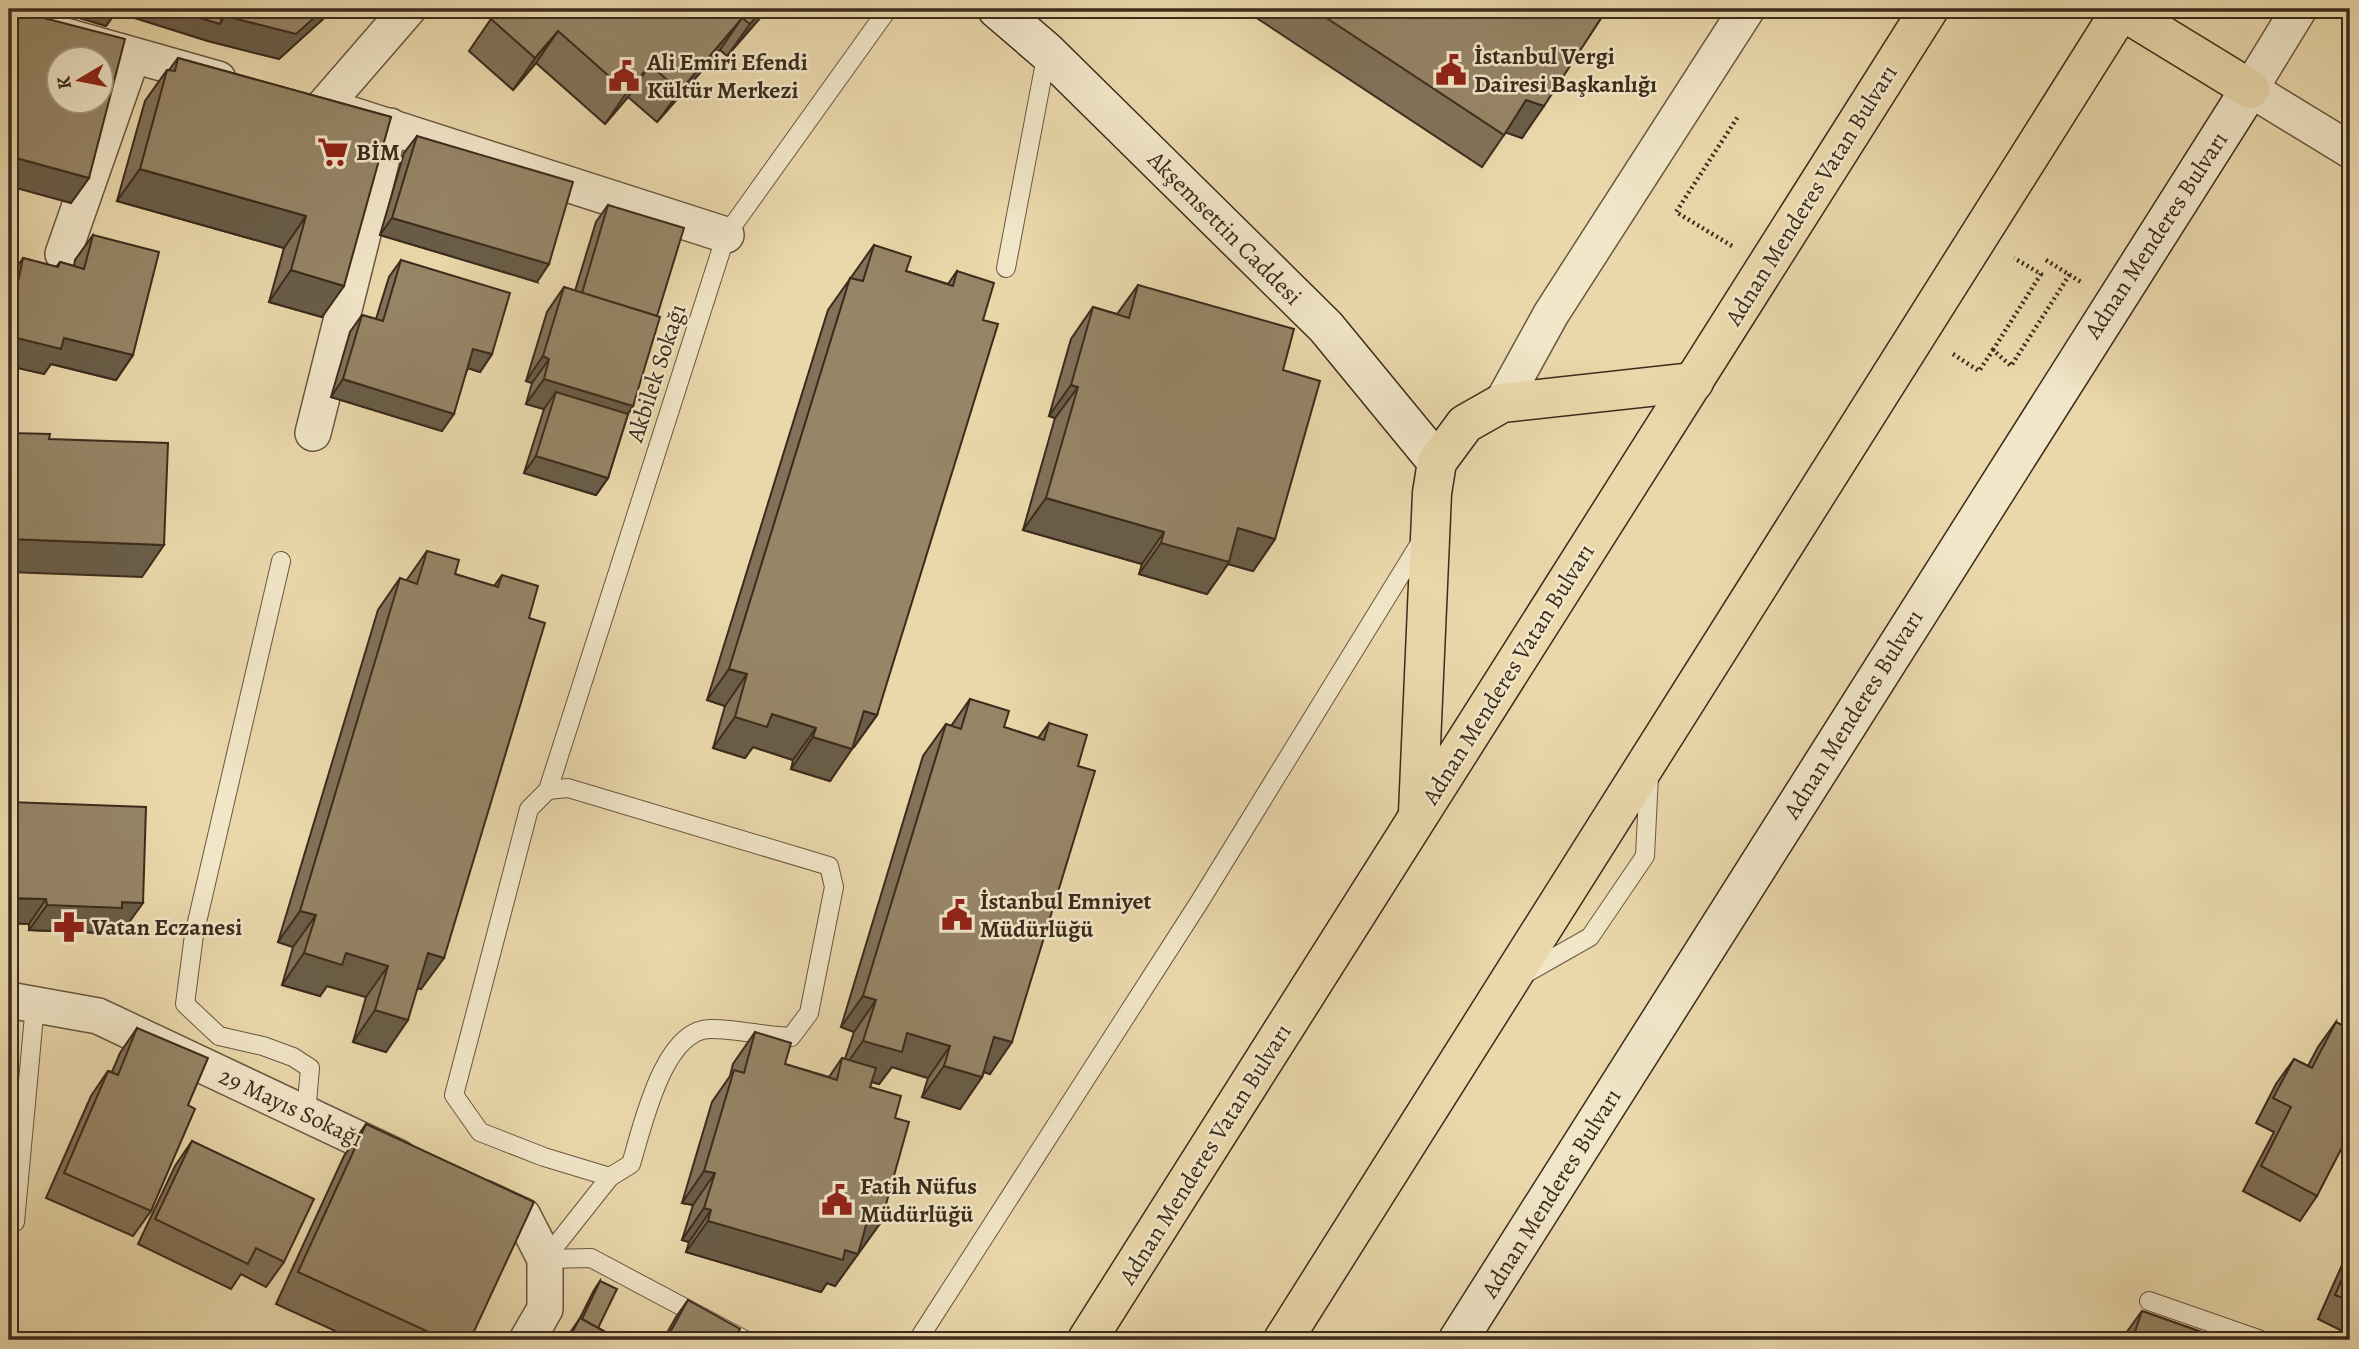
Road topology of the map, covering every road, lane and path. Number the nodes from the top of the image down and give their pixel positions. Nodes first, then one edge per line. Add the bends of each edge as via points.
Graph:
1 (408, 9) edge
2 (888, 9) edge
3 (997, 9) edge
4 (1747, 9) edge
5 (1930, 9) edge
6 (2122, 9) edge
7 (2300, 9) edge
8 (9, 20) edge
9 (1047, 52) junction
10 (132, 57) junction
11 (247, 86) edge
12 (2250, 89) junction
13 (1739, 115) dead end
14 (390, 126) junction
15 (2350, 150) edge
16 (726, 235) junction
17 (63, 254) dead end
18 (2010, 255) dead end
19 (1766, 266) junction
20 (1006, 268) dead end
21 (2070, 274) dead end
22 (1920, 332) junction
23 (1993, 350) junction
24 (1694, 382) junction
25 (1502, 403) junction
26 (313, 433) dead end
27 (1437, 463) junction
28 (1431, 526) junction
29 (281, 561) dead end
30 (548, 790) junction
31 (1418, 817) junction
32 (22, 1002) edge
33 (306, 1114) junction
34 (610, 1177) junction
35 (15, 1222) dead end
36 (545, 1259) junction
37 (2150, 1301) dead end
38 (527, 1340) edge
39 (745, 1340) edge
40 (918, 1340) edge
41 (1087, 1340) edge
42 (1283, 1340) edge
43 (1458, 1340) edge
44 (2261, 1340) edge

1 - 14 street via 311,103
2 - 16 lane, Akbilek Sokağı
3 - 9 main road, Akşemsettin Caddesi
4 - 25 street via 1551,314
5 - 19 main road, Adnan Menderes Vatan Bulvarı
6 - 12 main road
6 - 22 main road
7 - 12 street
8 - 10 street
9 - 20 lane
9 - 27 main road, Akşemsettin Caddesi via 1325,327
10 - 11 street
10 - 17 street
12 - 15 street
12 - 43 main road, Adnan Menderes Bulvarı
13 - 19 path via 1676,212
14 - 16 street
14 - 26 street
16 - 30 lane, Akbilek Sokağı
18 - 23 path via 2041,274
19 - 24 main road, Adnan Menderes Vatan Bulvarı
21 - 23 path via 2011,366
22 - 23 path via 1979,371
22 - 42 main road
24 - 25 main road
24 - 31 main road, Adnan Menderes Vatan Bulvarı
25 - 27 main road via 1465,424
27 - 28 main road
28 - 31 main road
28 - 40 lane via 1200,901
29 - 33 lane via 194,935 185,1004 219,1037 263,1046 310,1068
30 - 34 lane, Akbilek Sokağı via 530,809 454,1095 480,1132
30 - 34 lane via 568,788 829,866 834,887 809,1013 791,1037 710,1029 692,1032 656,1081 631,1164
31 - 41 main road, Adnan Menderes Vatan Bulvarı
32 - 33 street, 29 Mayıs Sokağı via 98,1016
32 - 35 lane
33 - 36 street, 29 Mayıs Sokağı via 523,1216
34 - 36 lane
36 - 38 street via 545,1309
36 - 39 lane via 591,1258
37 - 44 lane

